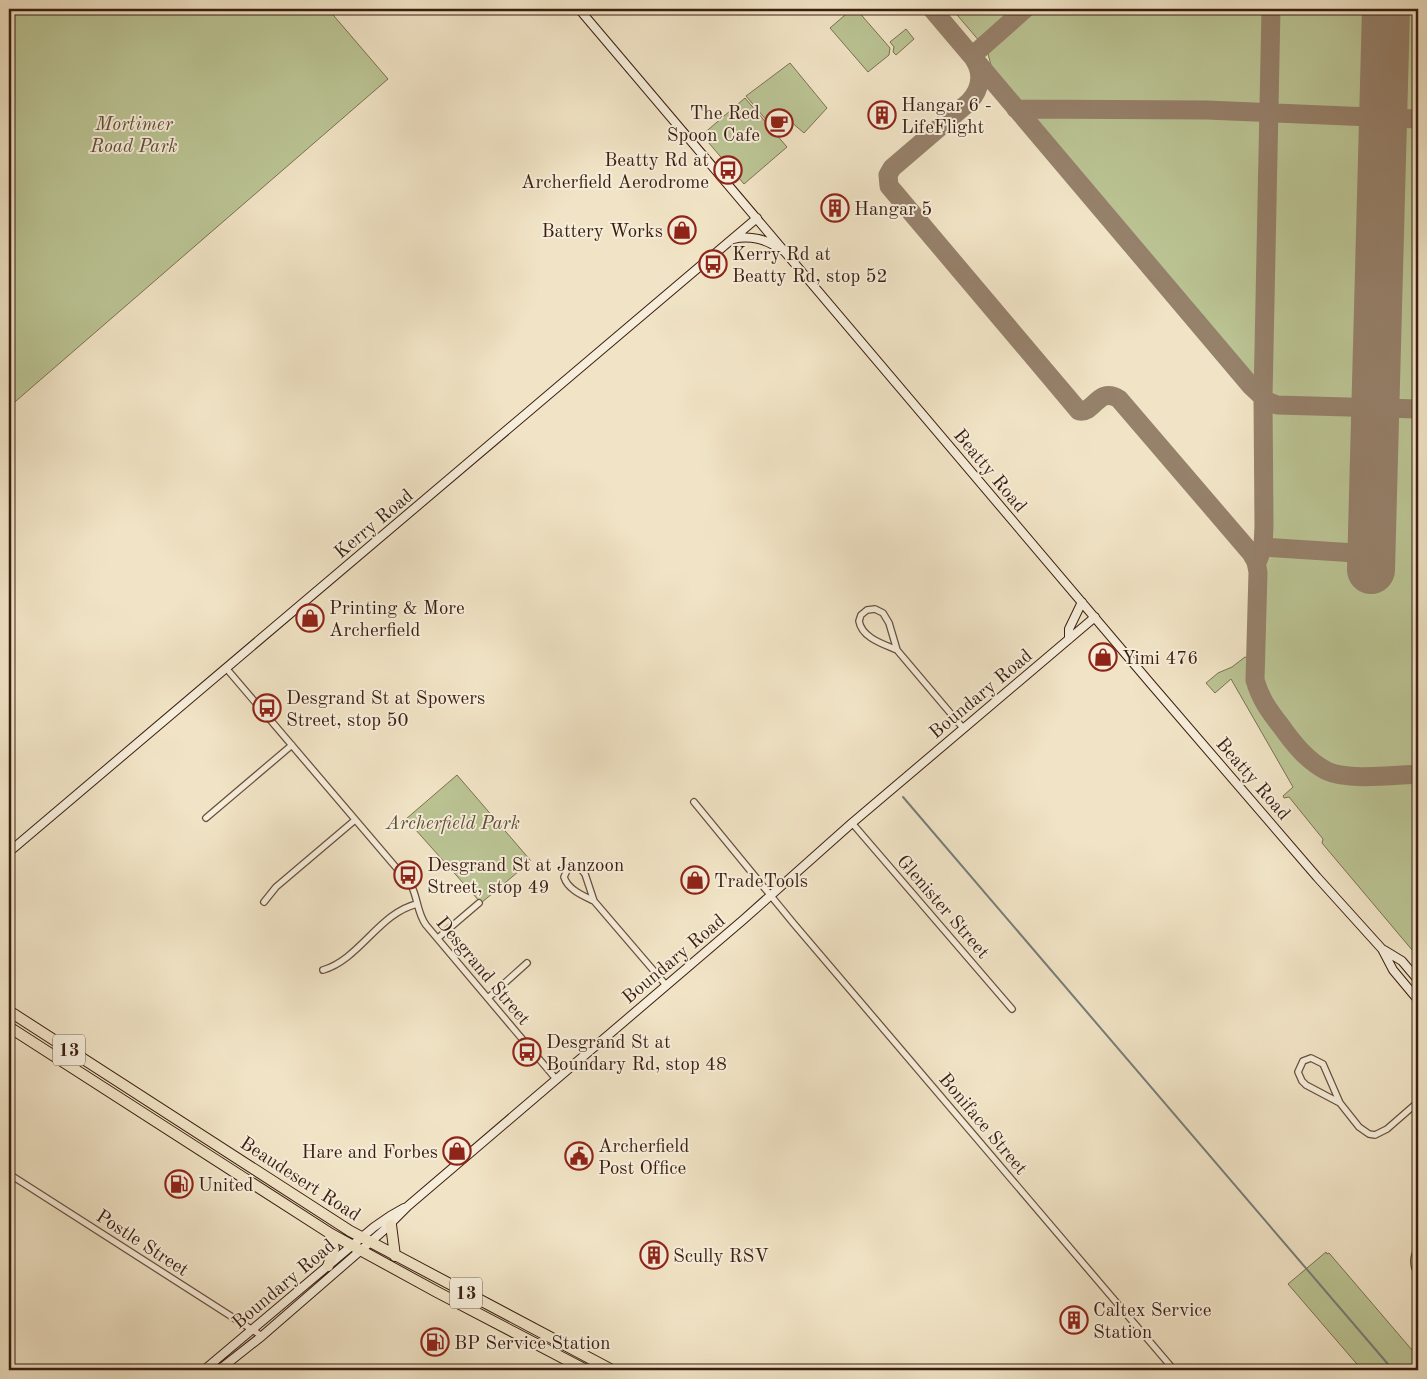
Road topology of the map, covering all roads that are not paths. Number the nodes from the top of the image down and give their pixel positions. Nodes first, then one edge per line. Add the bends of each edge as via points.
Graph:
1 (580, 9) edge
2 (757, 218) junction
3 (733, 239) junction
4 (798, 267) junction
5 (1082, 602) junction
6 (1095, 617) junction
7 (1069, 639) junction
8 (898, 650) junction
9 (226, 668) junction
10 (963, 728) junction
11 (292, 745) junction
12 (694, 802) dead end
13 (206, 818) dead end
14 (355, 820) junction
15 (852, 823) junction
16 (9, 852) edge
17 (770, 895) junction
18 (594, 901) junction
19 (264, 902) dead end
20 (479, 903) dead end
21 (417, 904) junction
22 (438, 938) junction
23 (1382, 949) junction
24 (527, 964) dead end
25 (323, 970) dead end
26 (1418, 980) edge
27 (666, 985) junction
28 (488, 998) junction
29 (1418, 1000) edge
30 (1012, 1009) dead end
31 (9, 1011) edge
32 (9, 1027) edge
33 (556, 1079) junction
34 (1418, 1102) edge
35 (1340, 1103) junction
36 (9, 1174) edge
37 (408, 1206) junction
38 (391, 1225) junction
39 (331, 1234) junction
40 (366, 1240) junction
41 (356, 1248) junction
42 (1418, 1248) edge
43 (396, 1256) junction
44 (328, 1266) junction
45 (1418, 1274) edge
46 (252, 1331) junction
47 (262, 1336) junction
48 (204, 1370) edge
49 (219, 1370) edge
50 (586, 1370) edge
51 (612, 1370) edge
52 (1174, 1370) edge

1 - 2 main road, Beatty Road
2 - 3 main road, Kerry Road
2 - 4 main road, Beatty Road
3 - 4 main road via 754,237 776,246
3 - 9 main road, Kerry Road
4 - 5 main road, Beatty Road
5 - 6 main road, Beatty Road
5 - 7 main road via 1069,629
6 - 7 main road, Boundary Road
6 - 23 main road, Beatty Road
7 - 10 main road, Boundary Road
8 - 8 street via 863,631 859,621 864,612 875,609 883,613
8 - 10 street
9 - 11 street, Desgrand Street
9 - 16 main road, Kerry Road
10 - 15 main road, Boundary Road
11 - 13 street
11 - 14 street, Desgrand Street
12 - 17 street, Boniface Street
14 - 19 street via 276,887
14 - 21 street, Desgrand Street via 411,886
15 - 17 main road, Boundary Road
15 - 30 street, Glenister Street
17 - 27 main road, Boundary Road
17 - 52 street, Boniface Street
18 - 18 street via 566,883 564,877 568,868 574,866 582,870
18 - 27 street
20 - 22 street
21 - 22 street, Desgrand Street via 422,920
21 - 25 street via 402,908 339,963
22 - 28 street, Desgrand Street
23 - 26 main road, Beatty Road via 1402,961
23 - 29 main road, Beatty Road via 1393,970
24 - 28 street
27 - 33 main road, Boundary Road
28 - 33 street, Desgrand Street
31 - 40 highway, Beaudesert Road / 13
32 - 39 highway, Beaudesert Road / 13
33 - 37 main road, Boundary Road
34 - 35 street via 1387,1129 1372,1134 1359,1127
35 - 35 street via 1302,1081 1298,1072 1303,1061 1311,1058 1323,1064
36 - 46 street, Postle Street
37 - 38 main road, Boundary Road
37 - 40 main road, Boundary Road via 390,1216
38 - 40 main road, Boundary Road
38 - 43 highway
39 - 41 highway, Beaudesert Road / 13
39 - 44 highway via 334,1249
40 - 41 main road, Boundary Road
40 - 43 highway, Beaudesert Road / 13
41 - 44 main road, Boundary Road
41 - 47 main road, Boundary Road
41 - 50 highway, Beaudesert Road / 13
42 - 45 street via 1414,1260
43 - 51 highway, Beaudesert Road / 13
44 - 46 main road, Boundary Road
46 - 47 street, Postle Street
46 - 48 main road, Boundary Road
47 - 49 main road, Boundary Road

